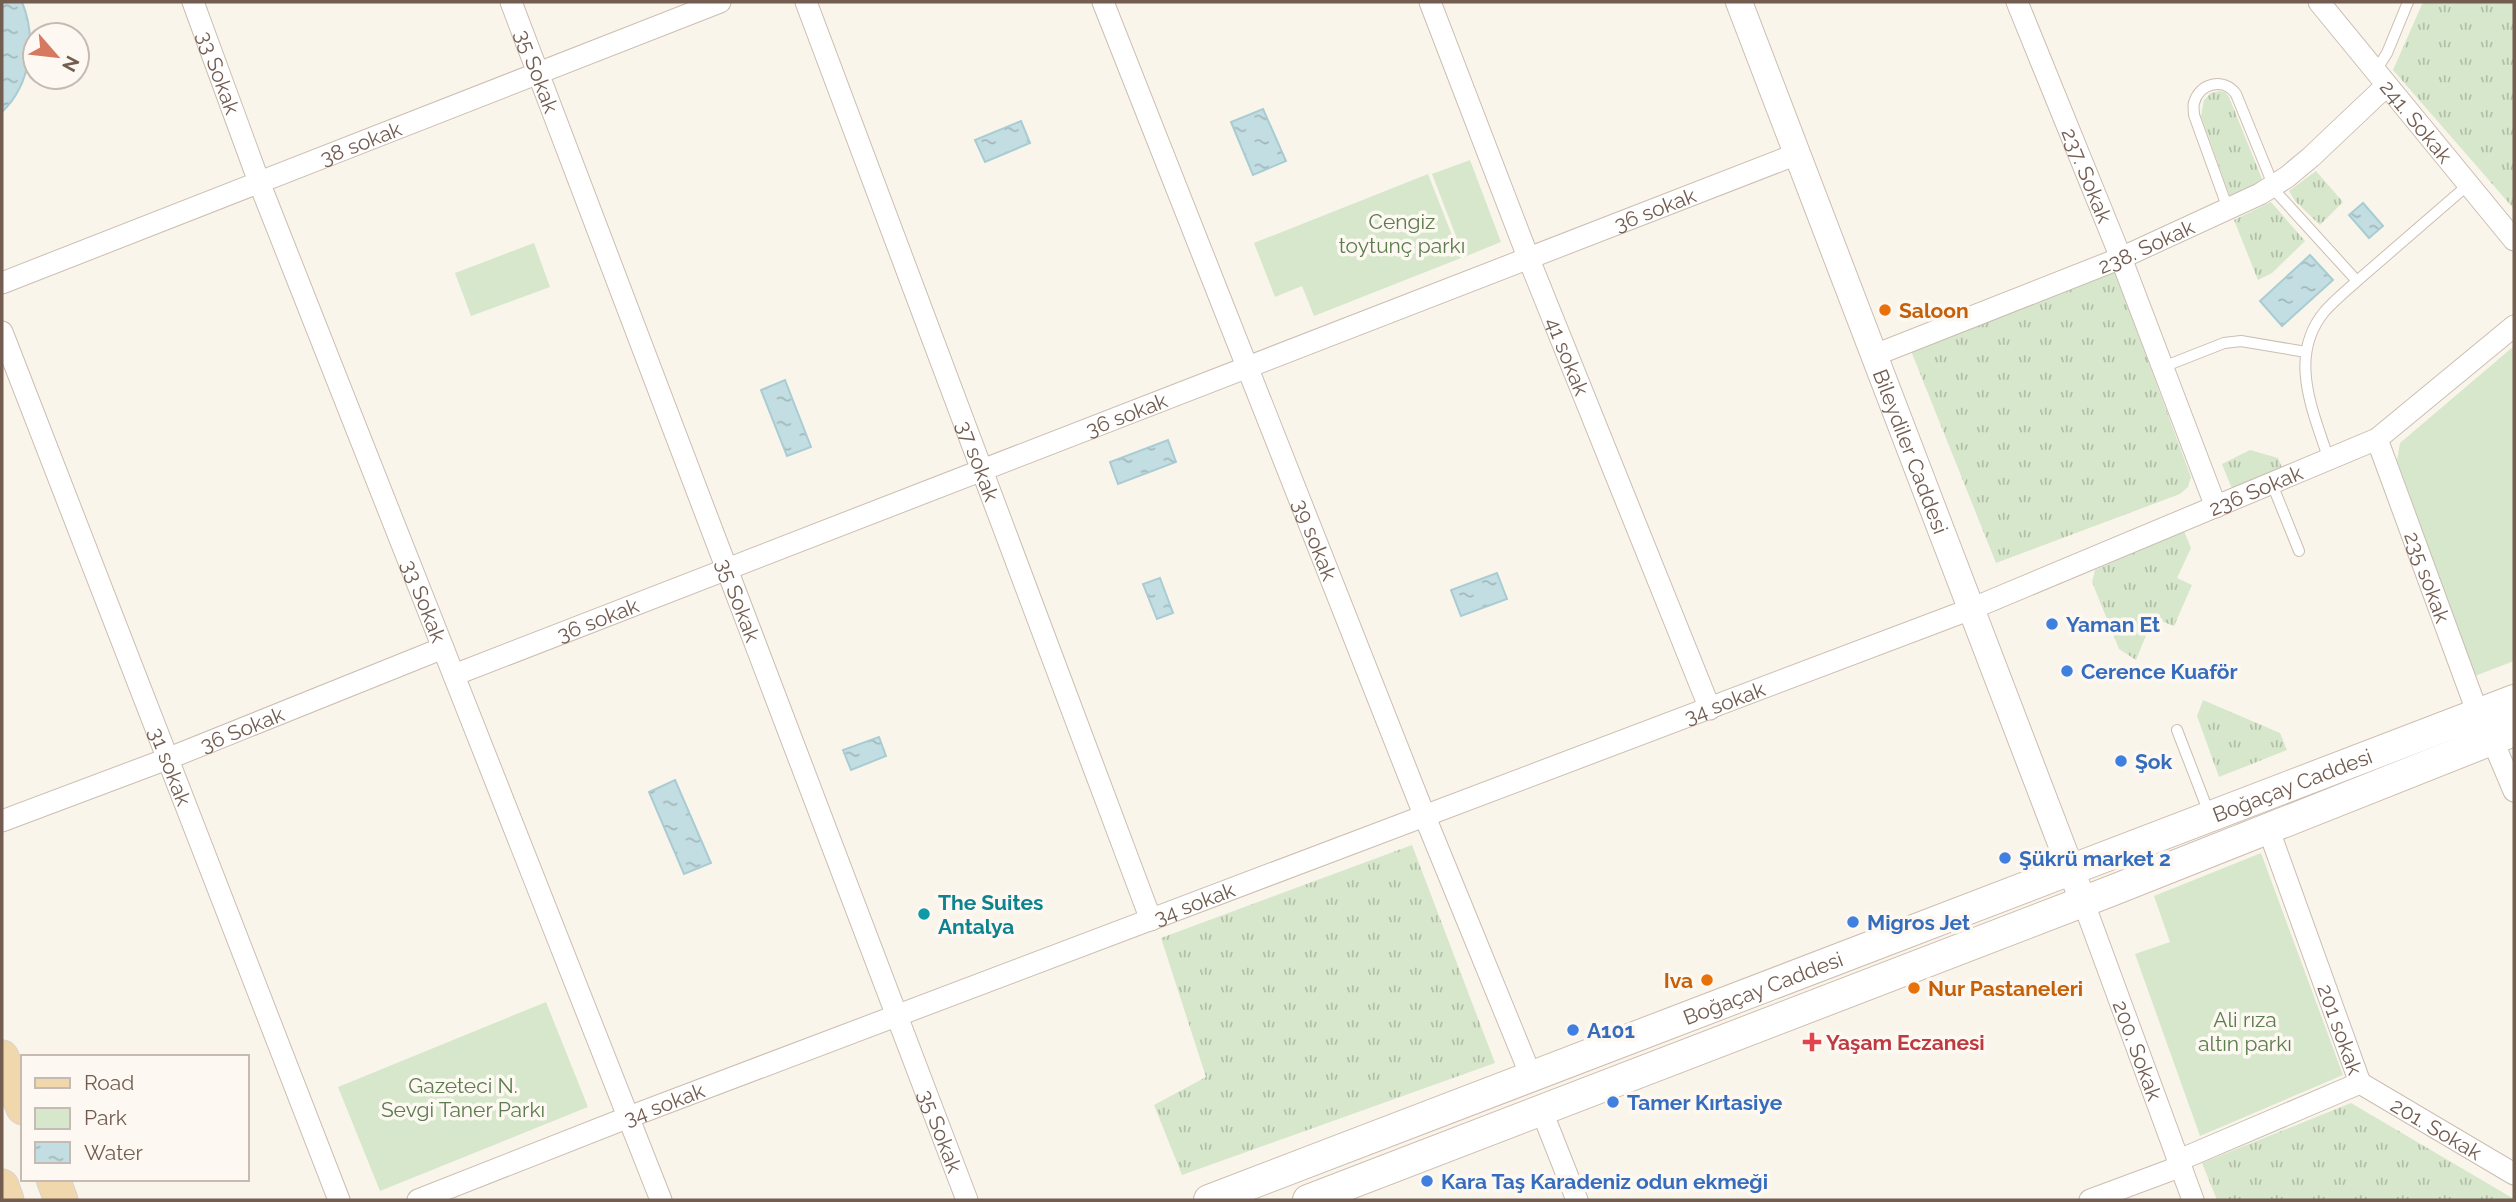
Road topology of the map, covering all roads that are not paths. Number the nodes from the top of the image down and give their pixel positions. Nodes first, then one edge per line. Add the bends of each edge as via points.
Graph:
1 (193, 2) edge
2 (512, 2) edge
3 (720, 2) edge
4 (806, 2) edge
5 (1102, 2) edge
6 (1430, 2) edge
7 (1739, 2) edge
8 (2017, 2) edge
9 (2319, 2) edge
10 (2408, 2) edge
11 (538, 73) junction
12 (2381, 79) junction
13 (1797, 154) junction
14 (259, 183) junction
15 (2469, 184) junction
16 (2273, 186) junction
17 (2228, 209) junction
18 (2514, 240) edge
19 (1528, 257) junction
20 (2121, 258) junction
21 (2357, 281) junction
22 (2, 283) edge
23 (2514, 326) edge
24 (2, 332) edge
25 (2306, 352) junction
26 (1875, 355) junction
27 (1247, 367) junction
28 (2163, 367) junction
29 (2377, 439) junction
30 (2329, 460) junction
31 (982, 470) junction
32 (2272, 484) junction
33 (2216, 507) junction
34 (2299, 551) dead end
35 (727, 569) junction
36 (1972, 609) junction
37 (443, 648) junction
38 (454, 675) junction
39 (2514, 700) edge
40 (1710, 709) junction
41 (2495, 728) edge
42 (2177, 730) dead end
43 (167, 759) junction
44 (2514, 791) edge
45 (2210, 816) junction
46 (1425, 817) junction
47 (2, 821) edge
48 (2267, 828) junction
49 (2071, 870) junction
50 (2083, 901) junction
51 (1152, 920) junction
52 (897, 1016) junction
53 (2, 1057) edge
54 (1531, 1076) junction
55 (2360, 1083) junction
56 (21, 1103) edge
57 (1541, 1109) junction
58 (629, 1117) junction
59 (2178, 1164) junction
60 (2514, 1174) edge
61 (53, 1181) edge
62 (2, 1186) edge
63 (7, 1200) edge
64 (61, 1200) edge
65 (339, 1200) edge
66 (418, 1200) edge
67 (661, 1200) edge
68 (967, 1200) edge
69 (1209, 1200) edge
70 (1308, 1200) edge
71 (1577, 1200) edge
72 (2090, 1200) edge
73 (2193, 1200) edge

1 - 14 street, 33 Sokak
2 - 11 street, 35 Sokak
3 - 11 street, 38 sokak
4 - 31 street, 37 sokak
5 - 27 street, 39 sokak
6 - 19 street, 41 sokak
7 - 13 street, Bileydiler Caddesi
8 - 20 street, 237. Sokak
9 - 12 street, 241. Sokak
10 - 12 lane
11 - 14 street, 38 sokak
11 - 35 street, 35 Sokak
12 - 15 street, 241. Sokak
12 - 16 street, 238. Sokak via 2311,157
13 - 19 street, 36 sokak
13 - 26 street, Bileydiler Caddesi
14 - 22 street, 38 sokak
14 - 37 street, 33 Sokak
15 - 18 street, 241. Sokak
15 - 21 lane
16 - 17 street, 238. Sokak
16 - 17 lane via 2236,94 2226,83 2211,85 2193,103 2194,115
16 - 21 lane
17 - 20 street, 238. Sokak
19 - 27 street, 36 sokak
19 - 40 street, 41 sokak
20 - 26 street, 238. Sokak
20 - 28 street, 237. Sokak
21 - 25 lane via 2324,312
23 - 29 street, 236 Sokak
24 - 43 street, 31 sokak
25 - 28 lane via 2241,341
25 - 30 lane via 2308,396
26 - 36 street, Bileydiler Caddesi
27 - 31 street, 36 sokak
27 - 46 street, 39 sokak
28 - 33 street, 237. Sokak
29 - 30 street, 236 Sokak
29 - 41 street, 235 sokak
30 - 32 street, 236 Sokak
31 - 35 street, 36 sokak
31 - 51 street, 37 sokak
32 - 33 street, 236 Sokak
32 - 34 lane
33 - 36 street, 236 Sokak
35 - 38 street, 36 sokak
35 - 52 street, 35 Sokak
36 - 40 street, 34 sokak
36 - 49 street, Bileydiler Caddesi
37 - 38 street, 33 Sokak
37 - 43 street, 36 Sokak
38 - 58 street, 33 Sokak
39 - 41 main road, Boğaçay Caddesi
40 - 46 street, 34 sokak
41 - 44 street, 235 sokak
41 - 45 main road, Boğaçay Caddesi
41 - 48 main road, Boğaçay Caddesi
42 - 45 lane
43 - 47 street, 36 Sokak
43 - 65 street, 31 sokak
45 - 49 main road, Boğaçay Caddesi
46 - 51 street, 34 sokak
46 - 54 street, 39 sokak
48 - 50 main road, Boğaçay Caddesi
48 - 55 street, 201 sokak
49 - 50 street, Bileydiler Caddesi
49 - 54 main road, Boğaçay Caddesi
50 - 57 main road, Boğaçay Caddesi
50 - 59 street, 200. Sokak
51 - 52 street, 34 sokak
52 - 58 street, 34 sokak
52 - 68 street, 35 Sokak
53 - 56 main road
54 - 69 main road, Boğaçay Caddesi
55 - 59 street, 201 sokak
55 - 60 street, 201. Sokak
57 - 70 main road, Boğaçay Caddesi
57 - 71 street
58 - 66 street, 34 sokak
58 - 67 street, 33 Sokak
59 - 72 street, 201 sokak
59 - 73 street, 200. Sokak
61 - 64 main road
62 - 63 main road

